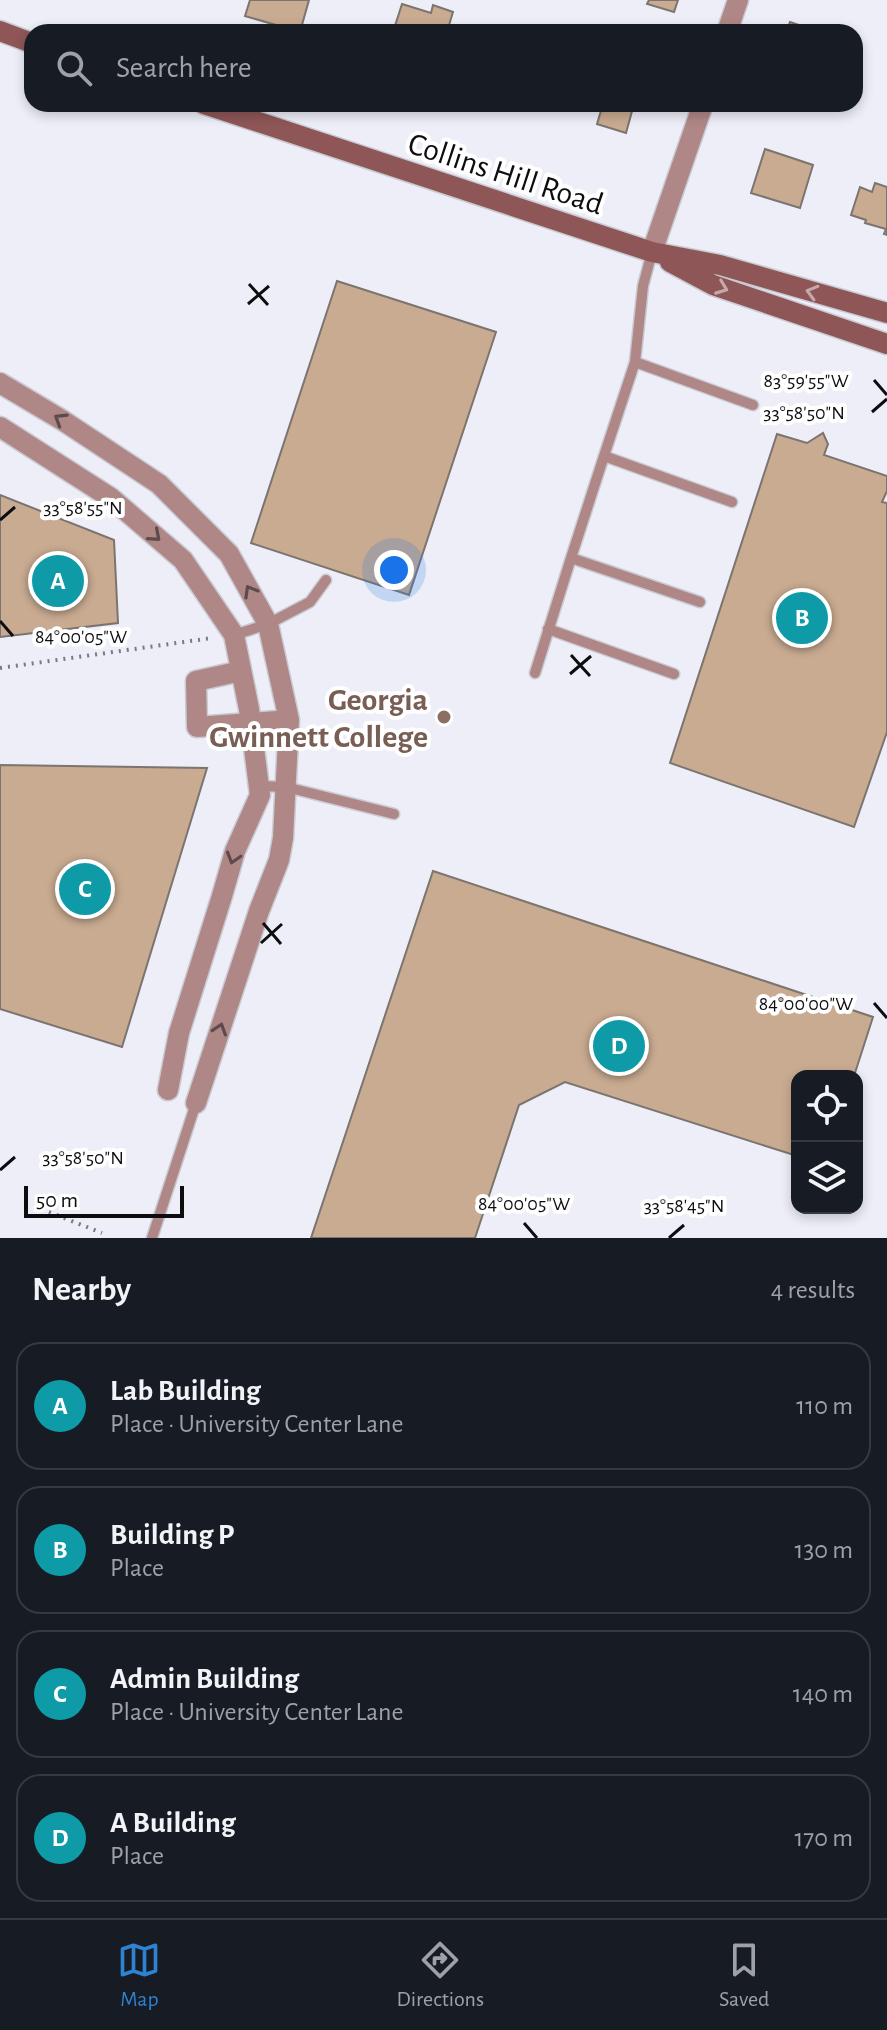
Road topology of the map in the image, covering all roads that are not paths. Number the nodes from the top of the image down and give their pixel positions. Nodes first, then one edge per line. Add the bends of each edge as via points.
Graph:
1 (738, 0) edge
2 (730, 24) edge
3 (0, 31) edge
4 (24, 40) edge
5 (228, 112) edge
6 (700, 112) edge
7 (652, 252) junction
8 (887, 313) edge
9 (887, 344) edge
10 (635, 362) junction
11 (0, 383) edge
12 (753, 405) dead end
13 (0, 427) edge
14 (604, 456) junction
15 (732, 502) dead end
16 (571, 558) junction
17 (326, 580) dead end
18 (700, 602) dead end
19 (268, 624) junction
20 (548, 629) junction
21 (234, 635) junction
22 (241, 671) junction
23 (535, 673) dead end
24 (674, 674) dead end
25 (289, 720) junction
26 (251, 723) junction
27 (259, 786) junction
28 (286, 787) junction
29 (394, 814) dead end
30 (168, 1090) dead end
31 (196, 1103) joint
32 (152, 1238) edge

1 - 2 street
3 - 4 street
5 - 7 street, Collins Hill Road
6 - 7 street
8 -> 7 street, Collins Hill Road via 720,265
7 -> 9 street, Collins Hill Road via 713,285
7 - 10 lane
10 - 12 lane
10 - 14 lane
19 -> 11 street via 229,554 159,484
13 -> 21 street via 111,498 183,560
14 - 15 lane
14 - 16 lane
16 - 18 lane
16 - 20 lane
17 - 19 lane via 310,602
19 - 21 lane
19 - 25 street
20 - 23 lane
20 - 24 lane
21 - 22 street
22 - 26 street
22 - 26 street via 196,681 197,727
25 - 26 street
25 - 28 street
26 - 27 street
27 - 28 lane
27 -> 30 street via 189,998
28 - 29 lane
31 -> 28 street via 279,860
31 - 32 lane

